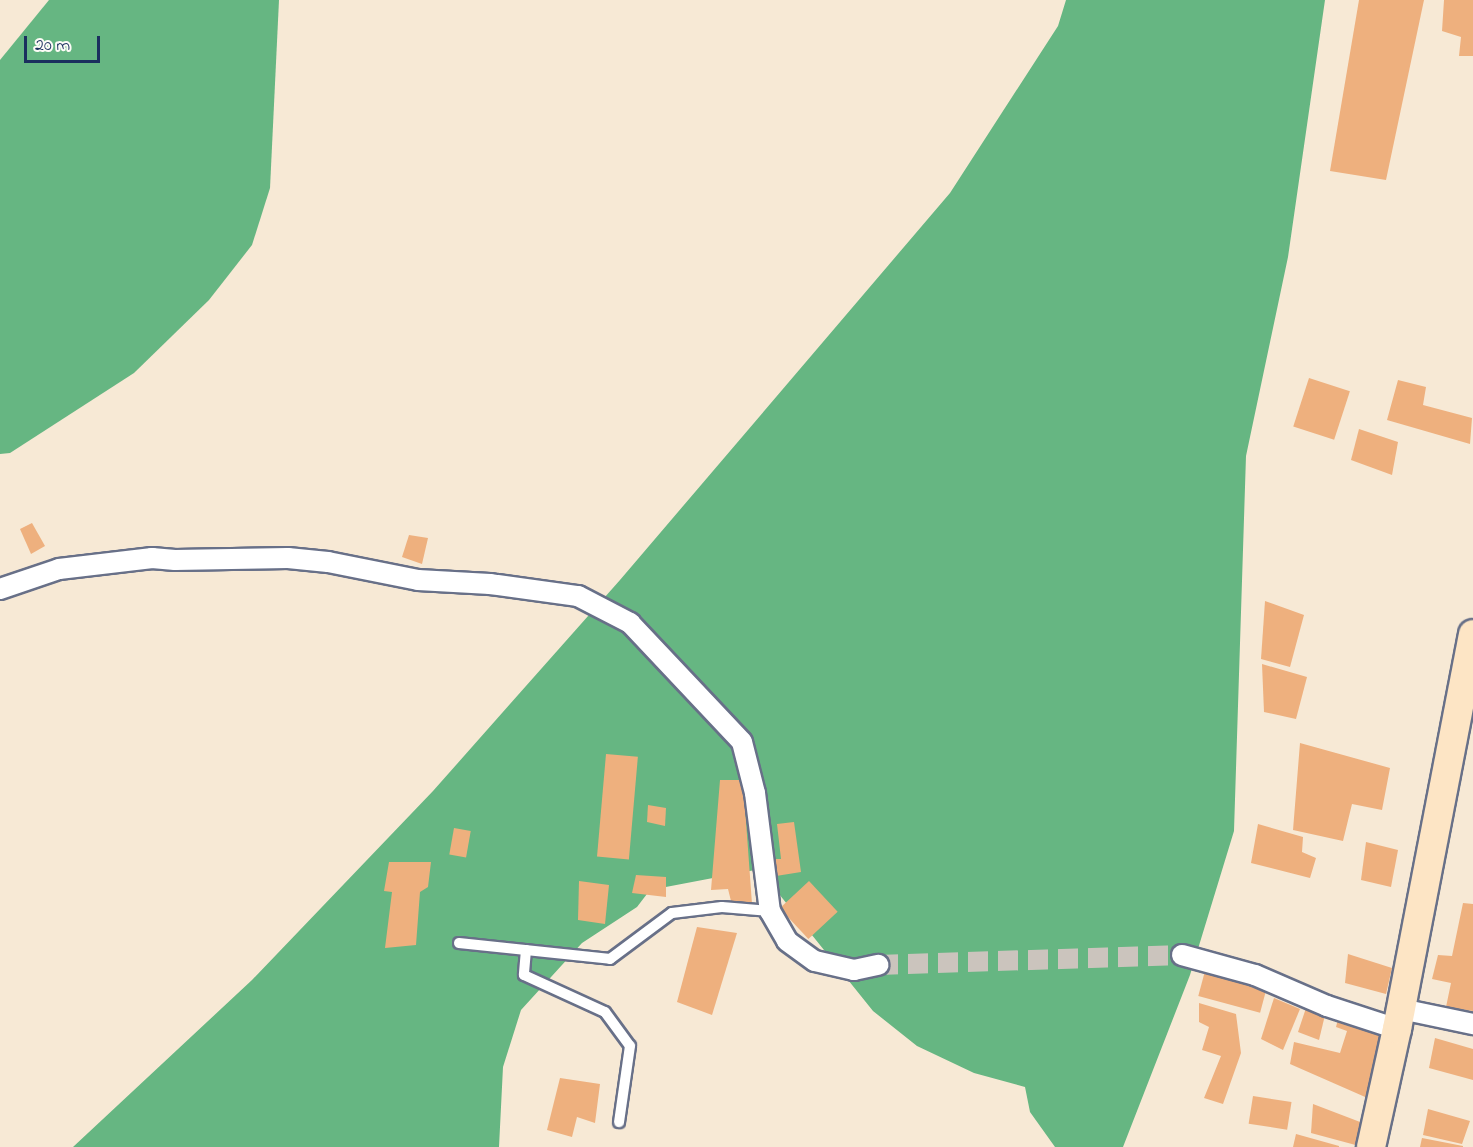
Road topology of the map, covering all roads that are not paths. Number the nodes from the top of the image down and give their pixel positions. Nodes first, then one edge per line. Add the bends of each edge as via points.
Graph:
1 (0, 589) edge
2 (1473, 634) edge
3 (770, 911) junction
4 (459, 944) dead end
5 (526, 950) junction
6 (1182, 955) tunnel mouth
7 (878, 965) tunnel mouth
8 (1399, 1019) junction
9 (1473, 1024) edge
10 (619, 1122) dead end
11 (1371, 1147) edge

1 - 3 street via 59,569 152,558 288,558 418,579 578,596 630,623 742,742 754,794
2 - 8 street
3 - 5 lane via 722,907 672,913 610,959
3 - 7 street via 787,940 815,961 855,970
4 - 5 lane
5 - 10 lane via 524,975 605,1012 630,1046
6 - 8 street via 1255,975 1327,1006
8 - 9 street
8 - 11 street

